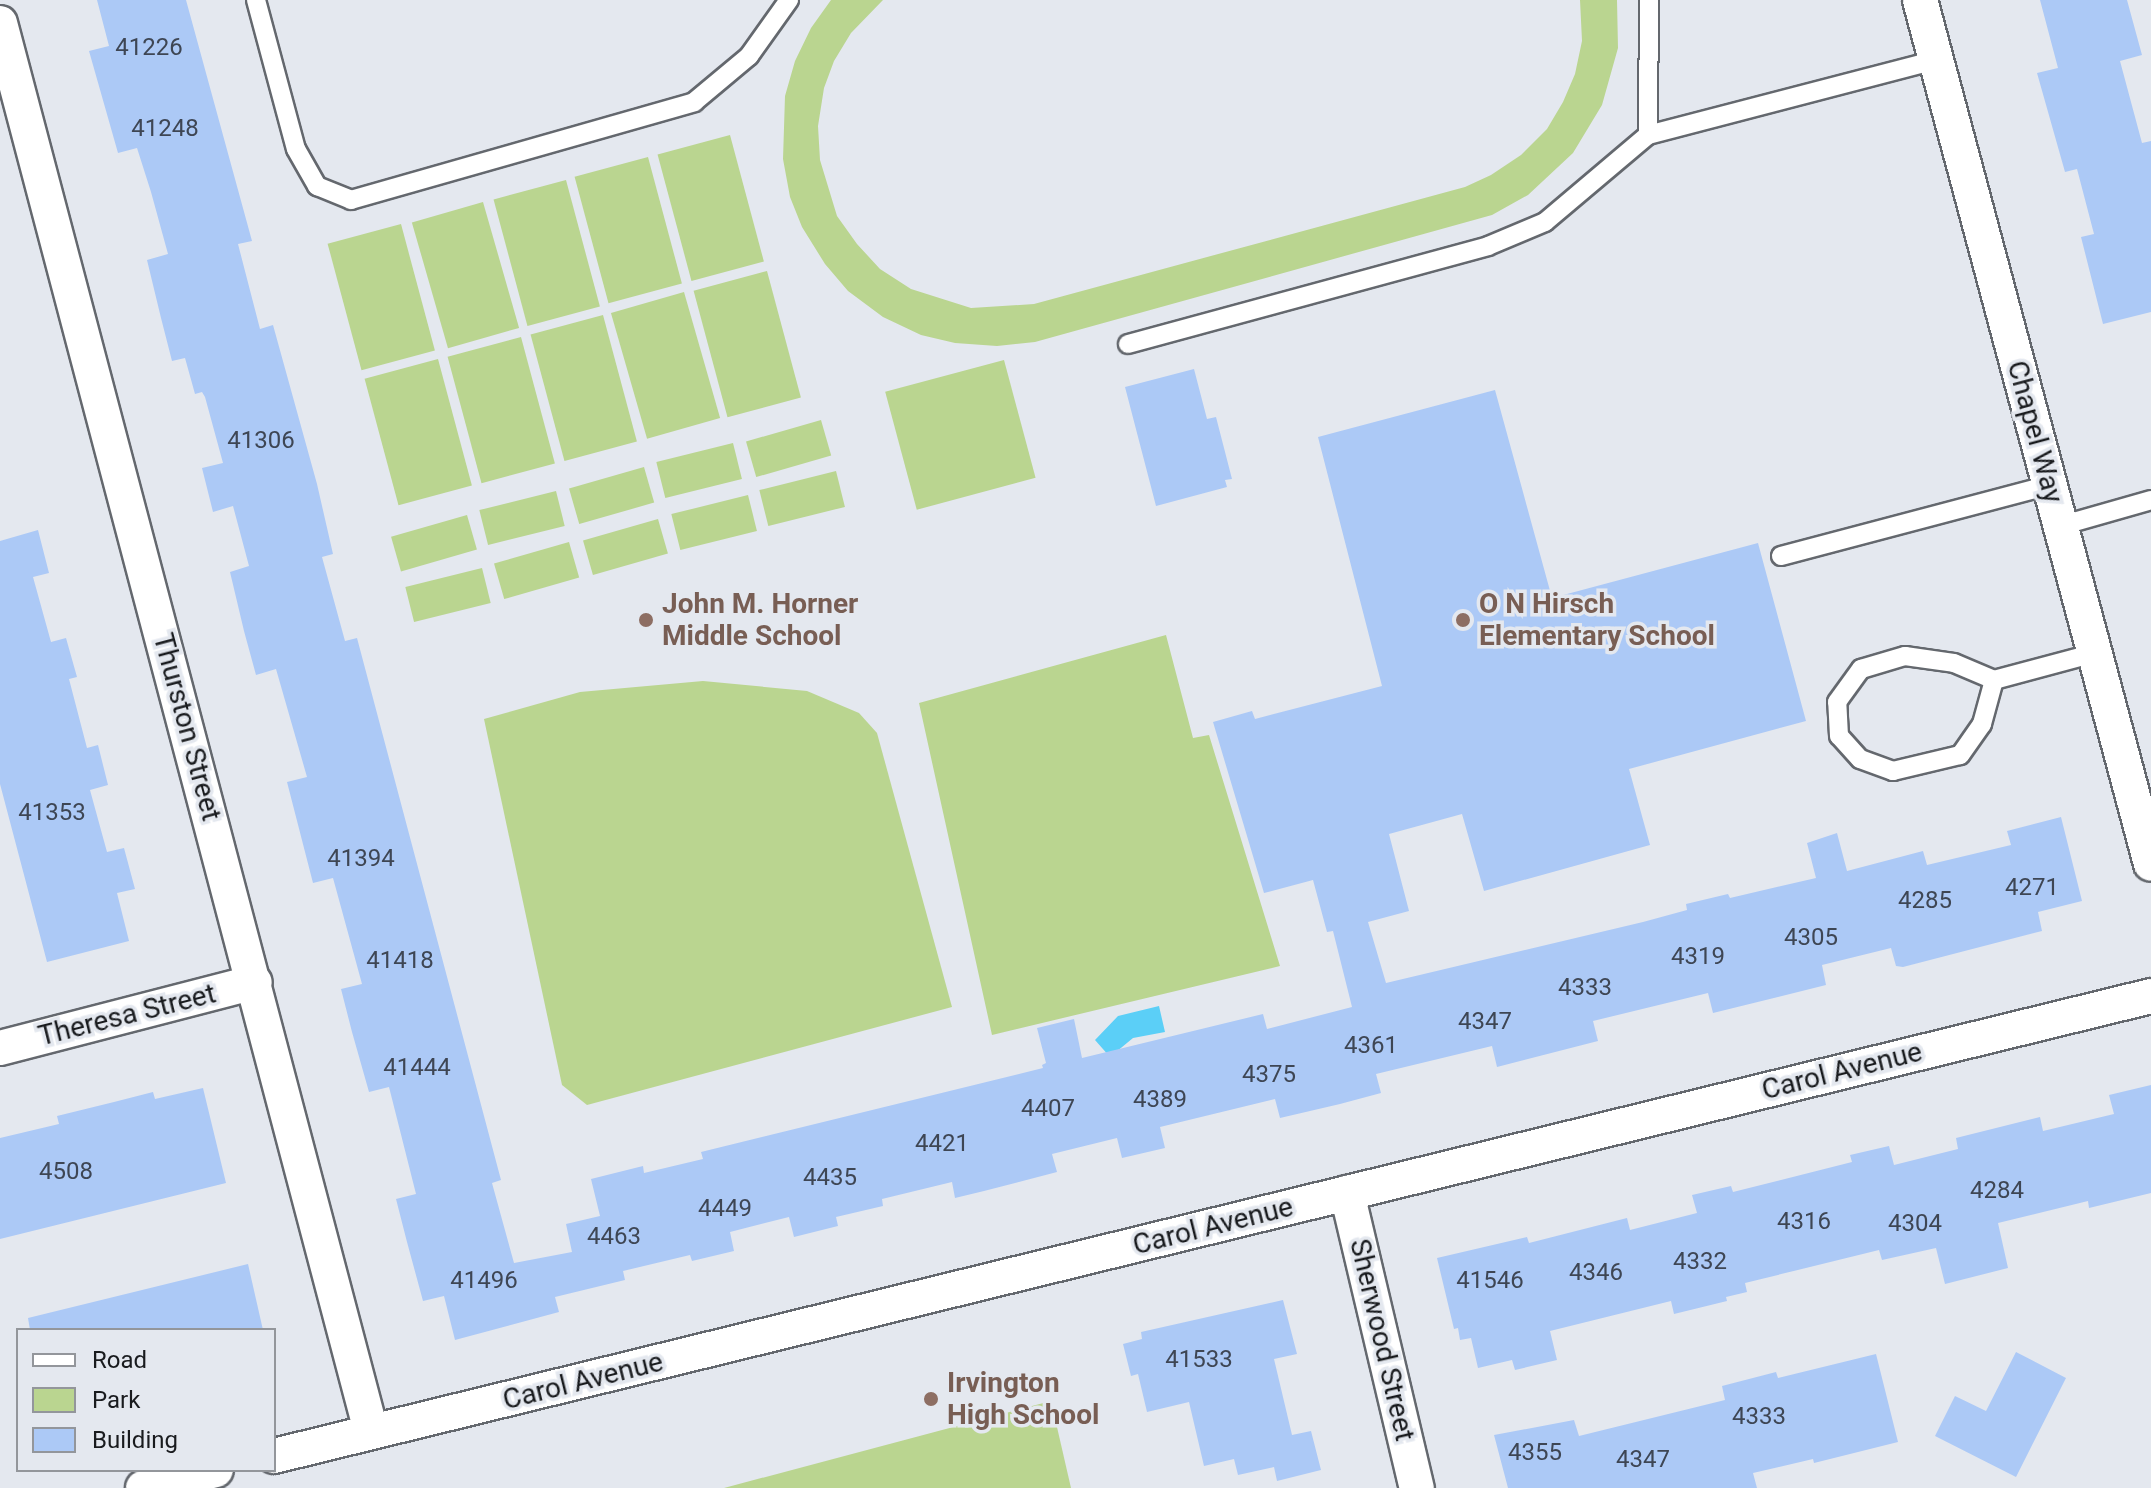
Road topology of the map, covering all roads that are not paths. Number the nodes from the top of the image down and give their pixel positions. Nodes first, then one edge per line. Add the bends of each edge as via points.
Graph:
1 (256, 0) edge
2 (789, 0) edge
3 (1649, 0) edge
4 (1920, 0) edge
5 (0, 23) edge
6 (1936, 60) junction
7 (1648, 135) junction
8 (1128, 344) dead end
9 (2049, 485) junction
10 (2151, 500) edge
11 (2060, 526) junction
12 (1781, 556) dead end
13 (2095, 653) junction
14 (1994, 680) junction
15 (2151, 864) edge
16 (255, 982) junction
17 (2151, 996) edge
18 (0, 1048) edge
19 (1347, 1193) junction
20 (371, 1431) junction
21 (276, 1455) edge
22 (208, 1472) edge
23 (143, 1488) edge
24 (1417, 1488) edge

1 - 2 lane via 296,149 317,186 351,200 694,102 749,56
3 - 7 lane
4 - 6 street, Chapel Way
5 - 16 street, Thurston Street
6 - 7 lane
6 - 9 street, Chapel Way
7 - 8 lane via 1545,222 1488,246
9 - 11 street, Chapel Way
9 - 12 lane
10 - 11 lane
11 - 13 street, Chapel Way
13 - 14 lane
13 - 15 street, Chapel Way
14 - 14 lane via 1954,663 1905,656 1861,669 1837,702 1839,736 1860,759 1893,771 1960,755 1982,724
16 - 18 street, Theresa Street
16 - 20 street, Thurston Street
17 - 19 street, Carol Avenue
19 - 20 street, Carol Avenue
19 - 24 street, Sherwood Street
20 - 21 street, Carol Avenue
22 - 23 street

